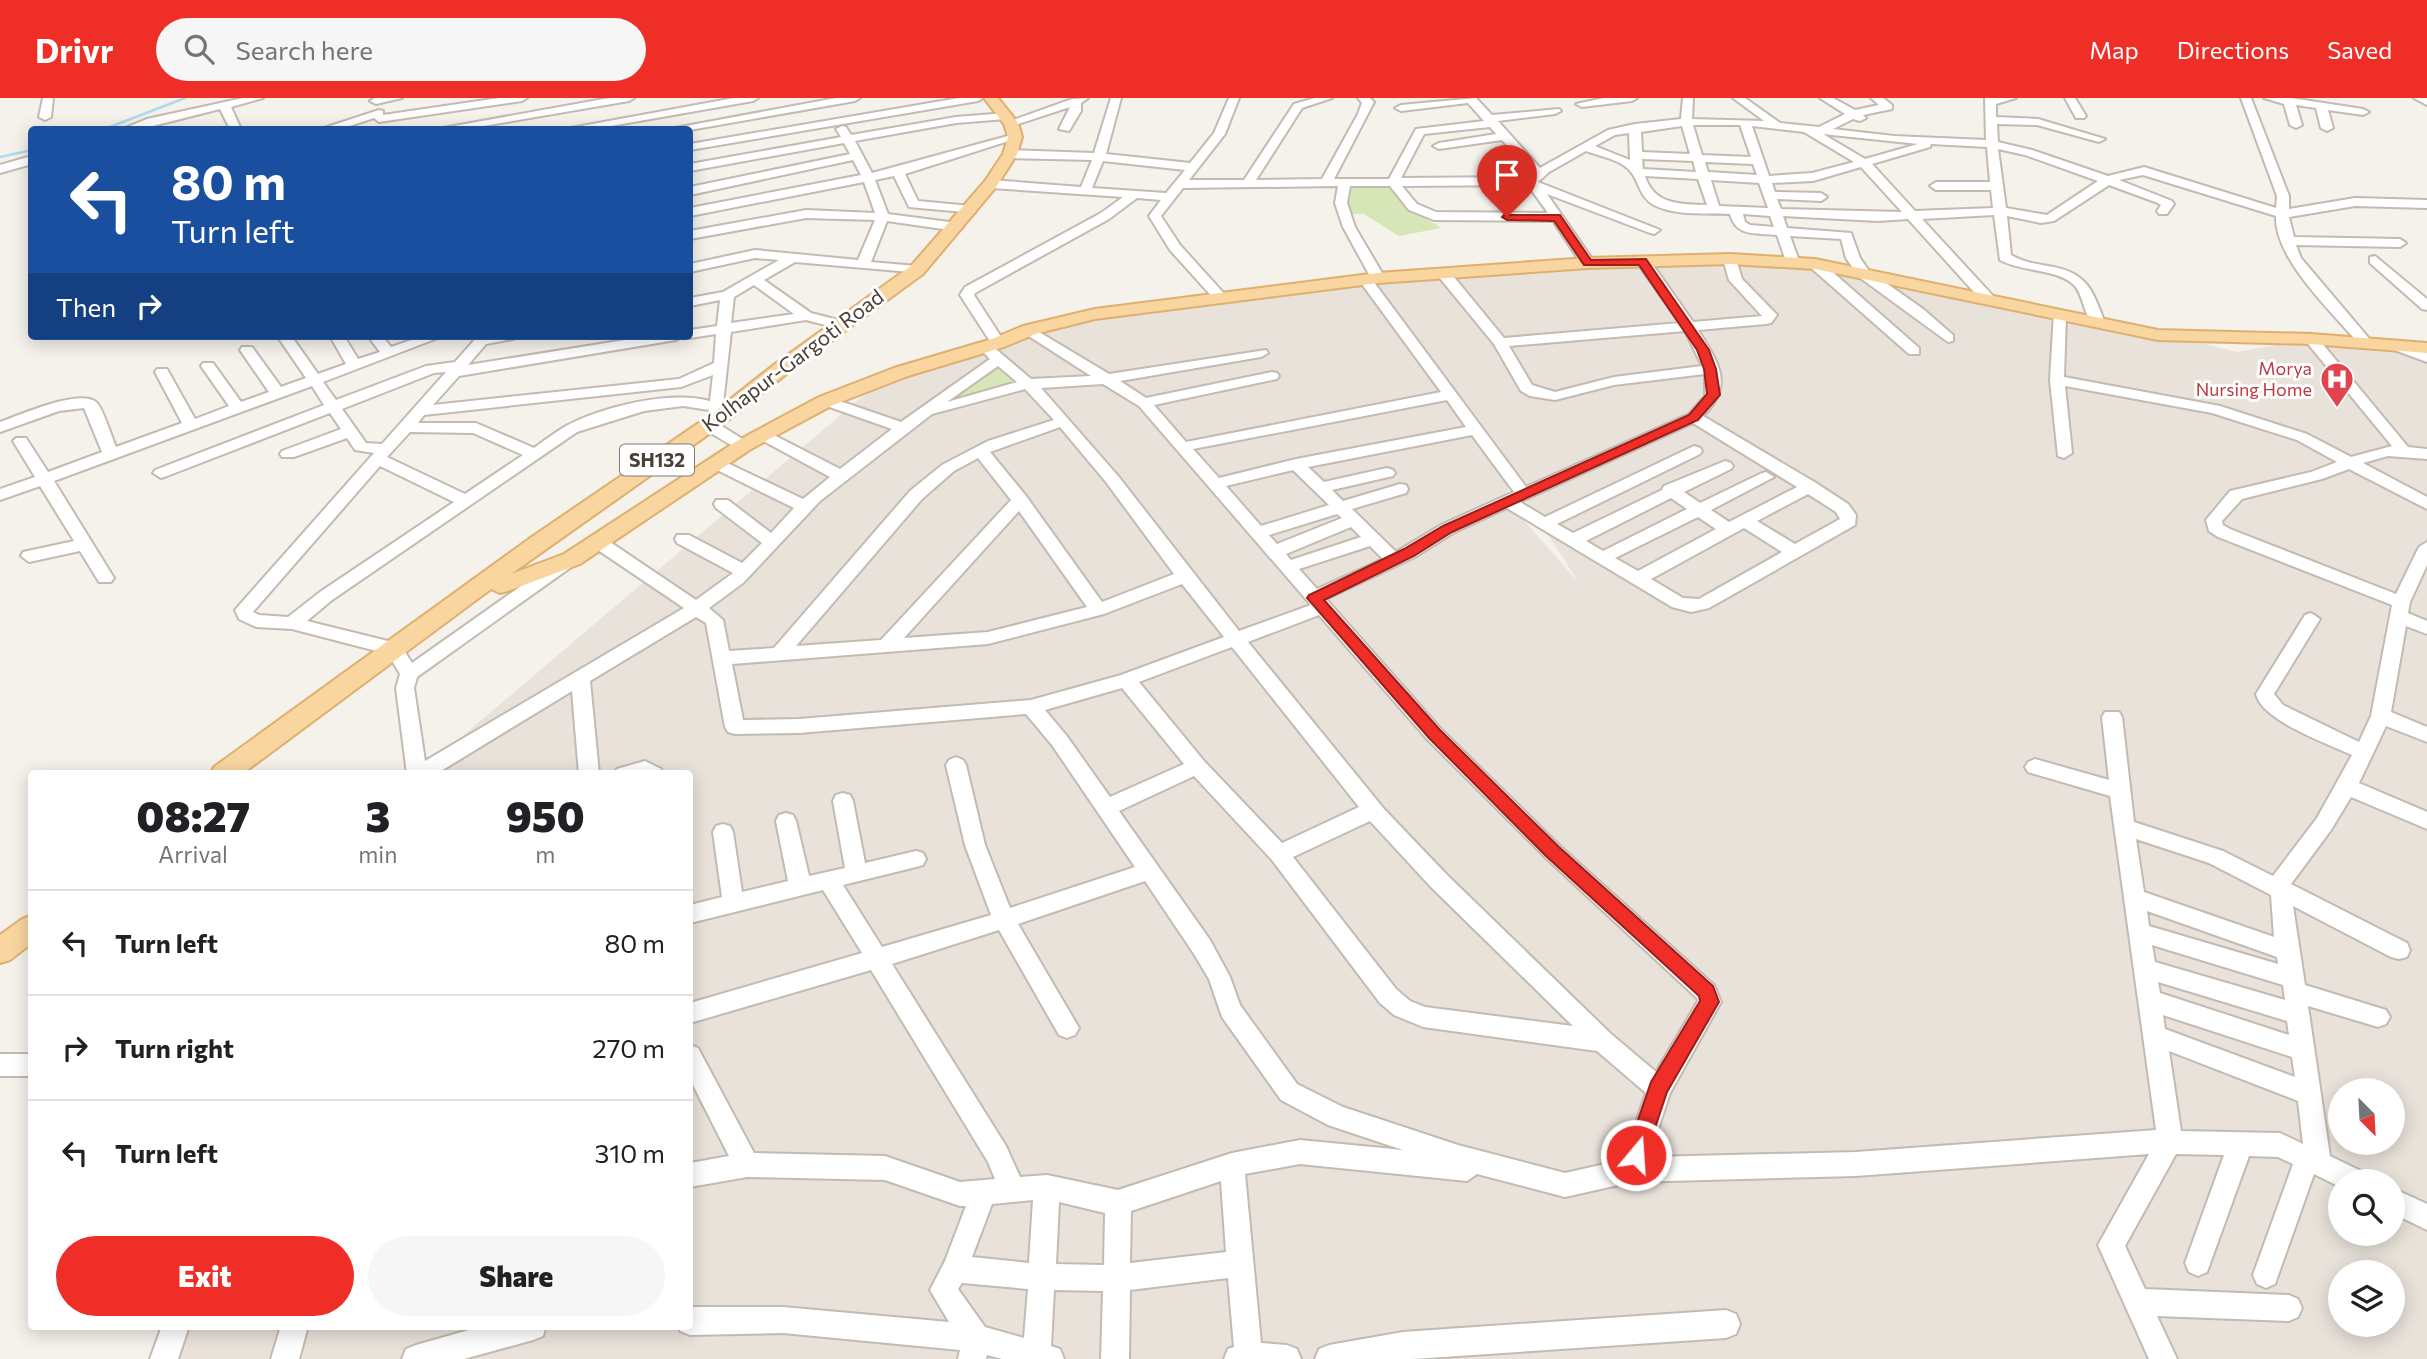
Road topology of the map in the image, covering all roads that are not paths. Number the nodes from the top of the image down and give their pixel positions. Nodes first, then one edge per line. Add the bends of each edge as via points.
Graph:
1 (48, 98) edge
2 (258, 98) edge
3 (397, 98) edge
4 (522, 98) edge
5 (629, 98) edge
6 (671, 98) edge
7 (753, 98) edge
8 (855, 98) edge
9 (978, 98) edge
10 (991, 98) edge
11 (1116, 98) edge
12 (1234, 98) edge
13 (1327, 98) edge
14 (1363, 98) edge
15 (1632, 98) edge
16 (1688, 98) edge
17 (1738, 98) edge
18 (1825, 98) edge
19 (1876, 98) edge
20 (2011, 98) edge
21 (2070, 98) edge
22 (2246, 98) edge
23 (2269, 98) edge
24 (2419, 98) edge
25 (1079, 99) edge
26 (825, 100) edge
27 (1543, 100) dead end
28 (1991, 100) edge
29 (491, 101) edge
30 (1579, 101) edge
31 (2296, 101) edge
32 (585, 102) edge
33 (2427, 102) edge
34 (224, 105) junction
35 (2320, 106) junction
36 (1401, 108) dead end
37 (1476, 111) edge
38 (1555, 111) dead end
39 (379, 112) edge
40 (672, 112) junction
41 (2363, 112) dead end
42 (1592, 113) dead end
43 (1853, 114) junction
44 (176, 115) junction
45 (2080, 116) dead end
46 (45, 117) dead end
47 (1421, 119) dead end
48 (1991, 120) junction
49 (838, 122) junction
50 (1602, 122) dead end
51 (1686, 122) junction
52 (1745, 122) junction
53 (2038, 122) junction
54 (507, 124) edge
55 (1778, 124) junction
56 (2297, 125) dead end
57 (139, 126) edge
58 (183, 126) edge
59 (234, 126) edge
60 (335, 126) edge
61 (484, 126) edge
62 (589, 126) edge
63 (675, 126) edge
64 (691, 126) edge
65 (1635, 127) junction
66 (1803, 127) junction
67 (2328, 128) dead end
68 (1012, 129) edge
69 (1065, 129) dead end
70 (1823, 129) junction
71 (1612, 132) junction
72 (1504, 136) junction
73 (1894, 139) junction
74 (2099, 139) dead end
75 (848, 140) junction
76 (1941, 141) junction
77 (1079, 144) dead end
78 (1993, 144) junction
79 (1439, 146) dead end
80 (1583, 146) junction
81 (693, 147) edge
82 (1515, 148) junction
83 (1101, 151) junction
84 (1461, 155) dead end
85 (1637, 155) junction
86 (2035, 155) junction
87 (856, 156) junction
88 (1698, 158) junction
89 (28, 161) edge
90 (1758, 161) junction
91 (1528, 162) junction
92 (1864, 163) junction
93 (693, 164) edge
94 (1193, 167) junction
95 (1492, 167) dead end
96 (693, 168) edge
97 (0, 169) edge
98 (898, 172) junction
99 (1638, 172) junction
100 (1703, 175) junction
101 (868, 178) junction
102 (1764, 179) junction
103 (1536, 181) junction
104 (2109, 181) junction
105 (1393, 182) junction
106 (1248, 183) junction
107 (1326, 183) junction
108 (1345, 183) junction
109 (1179, 184) junction
110 (995, 185) junction
111 (1936, 186) dead end
112 (1998, 186) junction
113 (708, 187) junction
114 (693, 190) edge
115 (1085, 191) junction
116 (1135, 194) junction
117 (1770, 195) junction
118 (1168, 197) junction
119 (1821, 197) dead end
120 (2427, 204) edge
121 (725, 205) junction
122 (971, 209) junction
123 (1714, 209) junction
124 (1735, 210) junction
125 (693, 211) edge
126 (2001, 211) junction
127 (2163, 211) dead end
128 (1776, 212) junction
129 (2281, 214) junction
130 (1913, 216) junction
131 (883, 217) junction
132 (1557, 218) junction
133 (957, 227) junction
134 (1654, 230) dead end
135 (1783, 232) junction
136 (693, 235) edge
137 (747, 240) junction
138 (2288, 241) junction
139 (2400, 243) dead end
140 (791, 259) junction
141 (1730, 259) junction
142 (2375, 260) dead end
143 (1643, 261) junction
144 (1792, 261) junction
145 (1588, 263) junction
146 (1815, 264) junction
147 (863, 265) junction
148 (693, 267) edge
149 (917, 270) junction
150 (1444, 274) junction
151 (1864, 274) junction
152 (1372, 279) junction
153 (755, 280) junction
154 (727, 295) junction
155 (1222, 298) junction
156 (1987, 299) junction
157 (693, 301) edge
158 (2427, 306) edge
159 (1918, 312) junction
160 (2059, 314) junction
161 (806, 316) junction
162 (1878, 319) junction
163 (2098, 323) junction
164 (841, 325) junction
165 (1689, 328) junction
166 (725, 329) junction
167 (1029, 330) junction
168 (693, 334) edge
169 (1948, 338) dead end
170 (2311, 339) junction
171 (287, 340) dead end
172 (339, 340) edge
173 (378, 340) edge
174 (420, 340) edge
175 (483, 340) edge
176 (649, 340) edge
177 (2365, 342) junction
178 (1500, 343) junction
179 (2394, 345) junction
180 (2427, 348) edge
181 (247, 350) dead end
182 (994, 350) junction
183 (1914, 351) dead end
184 (1261, 353) dead end
185 (388, 354) junction
186 (2427, 358) edge
187 (721, 365) junction
188 (208, 366) dead end
189 (355, 366) junction
190 (456, 369) junction
191 (1710, 369) junction
192 (162, 372) dead end
193 (1272, 376) dead end
194 (1107, 379) junction
195 (314, 380) junction
196 (2057, 380) junction
197 (1027, 384) junction
198 (278, 394) junction
199 (1451, 395) junction
200 (826, 401) junction
201 (1144, 403) junction
202 (332, 406) junction
203 (238, 408) junction
204 (420, 411) junction
205 (923, 413) junction
206 (1694, 417) junction
207 (714, 421) junction
208 (1064, 422) junction
209 (191, 426) junction
210 (0, 427) edge
211 (406, 428) junction
212 (903, 428) junction
213 (1477, 430) junction
214 (350, 431) junction
215 (763, 435) junction
216 (21, 441) dead end
217 (744, 445) junction
218 (1182, 447) junction
219 (2402, 449) junction
220 (981, 451) junction
221 (1694, 451) dead end
222 (2064, 453) dead end
223 (288, 454) dead end
224 (383, 454) junction
225 (534, 454) junction
226 (2427, 454) edge
227 (111, 455) junction
228 (1611, 456) junction
229 (715, 463) junction
230 (2350, 463) junction
231 (1296, 464) junction
232 (1726, 466) dead end
233 (1387, 472) dead end
234 (160, 473) dead end
235 (840, 476) junction
236 (1766, 477) dead end
237 (1639, 478) junction
238 (46, 479) junction
239 (1214, 484) junction
240 (1583, 486) junction
241 (1810, 487) junction
242 (1320, 488) junction
243 (1400, 489) dead end
244 (1666, 493) junction
245 (0, 495) edge
246 (1516, 499) junction
247 (1020, 500) junction
248 (465, 501) junction
249 (2427, 504) edge
250 (722, 505) dead end
251 (1339, 506) junction
252 (805, 508) junction
253 (1698, 509) junction
254 (1625, 513) junction
255 (1353, 520) junction
256 (1746, 522) junction
257 (1544, 524) junction
258 (1729, 530) junction
259 (1258, 533) junction
260 (683, 539) dead end
261 (1373, 539) junction
262 (1571, 541) junction
263 (598, 542) junction
264 (773, 543) junction
265 (85, 544) junction
266 (1274, 552) junction
267 (1795, 552) junction
268 (2426, 554) edge
269 (29, 556) dead end
270 (572, 559) junction
271 (1600, 559) junction
272 (1394, 560) junction
273 (1287, 567) junction
274 (744, 572) junction
275 (1185, 576) junction
276 (105, 578) dead end
277 (1636, 580) junction
278 (500, 586) junction
279 (1318, 602) junction
280 (697, 608) junction
281 (2400, 609) junction
282 (1098, 610) junction
283 (2311, 619) dead end
284 (292, 623) junction
285 (2427, 628) edge
286 (1235, 639) junction
287 (887, 645) junction
288 (781, 652) junction
289 (722, 658) junction
290 (402, 661) junction
291 (580, 677) junction
292 (1126, 680) junction
293 (1031, 707) junction
294 (2381, 716) junction
295 (2112, 717) dead end
296 (2427, 735) edge
297 (2363, 752) junction
298 (956, 765) dead end
299 (1198, 766) junction
300 (2035, 768) dead end
301 (229, 770) edge
302 (252, 770) edge
303 (417, 770) edge
304 (425, 770) edge
305 (589, 770) edge
306 (2347, 787) junction
307 (2120, 791) junction
308 (843, 801) dead end
309 (1106, 808) junction
310 (1373, 810) junction
311 (786, 821) dead end
312 (2427, 821) edge
313 (2125, 827) junction
314 (723, 832) dead end
315 (1279, 854) junction
316 (916, 859) dead end
317 (1148, 871) junction
318 (856, 873) junction
319 (830, 881) junction
320 (800, 886) junction
321 (2281, 888) junction
322 (2134, 897) junction
323 (733, 902) junction
324 (693, 913) edge
325 (28, 916) edge
326 (1004, 920) junction
327 (28, 930) edge
328 (2139, 932) junction
329 (0, 936) edge
330 (2285, 950) junction
331 (2399, 950) dead end
332 (0, 951) edge
333 (877, 959) junction
334 (2144, 968) junction
335 (2296, 995) junction
336 (2149, 1000) junction
337 (693, 1012) edge
338 (2378, 1017) dead end
339 (1068, 1028) dead end
340 (2154, 1035) junction
341 (1603, 1041) junction
342 (2303, 1050) junction
343 (693, 1062) edge
344 (0, 1065) edge
345 (28, 1065) edge
346 (1658, 1089) junction
347 (2309, 1094) junction
348 (2170, 1142) junction
349 (2241, 1144) junction
350 (2312, 1161) junction
351 (747, 1165) junction
352 (1232, 1165) junction
353 (2329, 1169) edge
354 (1632, 1170) junction
355 (693, 1174) edge
356 (1565, 1185) junction
357 (1047, 1187) junction
358 (1013, 1190) junction
359 (984, 1192) junction
360 (1118, 1203) junction
361 (2405, 1206) edge
362 (2427, 1217) edge
363 (2199, 1263) dead end
364 (1240, 1264) junction
365 (955, 1269) junction
366 (2266, 1275) dead end
367 (1042, 1277) junction
368 (1117, 1278) junction
369 (2137, 1302) junction
370 (2290, 1308) dead end
371 (693, 1321) edge
372 (1726, 1324) dead end
373 (175, 1330) edge
374 (294, 1330) edge
375 (523, 1330) edge
376 (974, 1348) edge
377 (470, 1351) edge
378 (1044, 1357) edge
379 (1242, 1358) edge
380 (164, 1359) edge
381 (285, 1359) edge
382 (416, 1359) edge
383 (1115, 1359) edge
384 (1287, 1359) edge
385 (1329, 1359) edge
386 (2163, 1359) edge
387 (2174, 1359) edge

1 - 46 street
2 - 34 street
3 - 39 street
4 - 29 street
5 - 32 street
6 - 40 street
7 - 40 street
8 - 26 street
9 - 49 street
10 - 68 main road
11 - 83 street
12 - 94 street via 1219,134
13 - 106 street via 1298,106
14 - 107 street via 1368,102 1364,114
15 - 30 street
16 - 51 street
17 - 55 street
18 - 43 street
19 - 43 street via 1888,107
20 - 28 street
21 - 45 street
22 - 129 street via 2283,196
23 - 31 street
24 - 33 street
25 - 68 street
25 - 69 street
26 - 49 street
26 - 64 street
27 - 37 street
28 - 48 street
29 - 39 street
29 - 54 street
30 - 42 street
31 - 35 street
31 - 56 street
32 - 54 street
34 - 44 street
34 - 59 street
35 - 41 street
35 - 67 street
36 - 37 street
37 - 38 street
37 - 47 street
37 - 72 street
37 - 105 street via 1420,131
39 - 60 street
40 - 62 street
40 - 63 street
43 - 70 street
43 - 73 street
44 - 57 street
44 - 58 street
48 - 53 street
48 - 78 street
49 - 75 street
49 - 81 street
50 - 71 street
51 - 52 street
51 - 65 street
51 - 88 street
52 - 55 street
52 - 90 street
53 - 74 street
53 - 86 street via 2025,135
54 - 61 street
55 - 66 street
65 - 71 street
65 - 85 street
66 - 70 street
66 - 92 street
68 - 75 street via 956,120
68 - 83 street
68 - 98 street
68 - 110 main road, Kolhapur-Gargoti Road / SH132
70 - 73 street
71 - 80 street
72 - 79 street
72 - 82 street
73 - 76 street
75 - 87 street
75 - 93 street
76 - 78 street
76 - 92 street
77 - 83 street
78 - 86 street
78 - 112 street
80 - 99 street via 1630,164
80 - 103 street
82 - 84 street
82 - 91 street
83 - 94 street
83 - 115 street via 1075,170
85 - 88 street
85 - 99 street
86 - 104 street
87 - 101 street
87 - 113 street
88 - 90 street
88 - 100 street
89 - 97 street
90 - 102 street
91 - 95 street
91 - 103 street
92 - 102 street via 1813,177
92 - 130 street
94 - 109 street
96 - 113 street
98 - 101 street
98 - 122 street via 913,204
99 - 100 street
99 - 123 street via 1644,189 1658,203
100 - 102 street
100 - 123 street
101 - 121 street
101 - 131 street
102 - 117 street
103 - 105 street
103 - 132 street
103 - 134 street
104 - 126 street via 2050,218
104 - 127 street via 2162,200 2168,204
104 - 129 street via 2144,171
105 - 108 street
105 - 132 street via 1413,207 1434,216
106 - 107 street
106 - 109 street
107 - 108 street
108 - 152 street via 1340,203
109 - 118 street
110 - 115 street
110 - 122 main road, Kolhapur-Gargoti Road / SH132
110 - 207 main road via 931,267
111 - 112 street
112 - 126 street
113 - 114 street
113 - 121 street
115 - 116 street
116 - 118 street
116 - 182 street via 1095,222 970,290 967,295
117 - 119 street
117 - 128 street
118 - 155 street via 1155,216 1159,225
120 - 129 street via 2355,202
121 - 125 street
121 - 137 street
122 - 133 main road, Kolhapur-Gargoti Road / SH132
123 - 124 street
124 - 128 street
124 - 135 street via 1739,225 1747,229
126 - 130 street
126 - 163 street via 2005,257 2024,267 2074,278
128 - 130 street
128 - 135 street
129 - 138 street
130 - 156 street
131 - 133 street
131 - 137 street via 806,214
131 - 147 street
132 - 145 street
133 - 149 main road, Kolhapur-Gargoti Road / SH132
135 - 144 street
135 - 151 street via 1846,236
136 - 137 street
137 - 140 street
137 - 148 street
138 - 139 street
138 - 177 street via 2295,259
140 - 147 street
140 - 153 street
141 - 143 main road
141 - 144 main road
141 - 165 street via 1736,280 1770,315 1766,320
142 - 158 street
143 - 145 main road
143 - 165 street
144 - 146 main road
145 - 150 main road
146 - 151 main road
146 - 162 street
147 - 149 street
149 - 164 main road, Kolhapur-Gargoti Road / SH132
150 - 152 main road
150 - 178 street
151 - 156 main road
151 - 159 street
152 - 155 main road
152 - 199 street
153 - 154 street
153 - 161 street
154 - 157 street
154 - 166 street
155 - 167 main road via 1095,314
156 - 160 main road
159 - 162 street
159 - 169 street
160 - 163 main road
160 - 196 street
161 - 164 street
161 - 166 street
162 - 183 street
163 - 170 main road via 2173,336
164 - 207 main road, Kolhapur-Gargoti Road / SH132
165 - 178 street
165 - 191 street
166 - 168 street
166 - 187 street
167 - 182 main road
167 - 194 street
170 - 177 main road
170 - 219 street
171 - 195 street
172 - 189 street
173 - 185 street
174 - 185 street
175 - 190 street
176 - 190 street
177 - 179 main road
178 - 191 street via 1526,388 1545,396 1614,381
179 - 180 main road
179 - 186 street
181 - 198 street
182 - 197 street
182 - 200 main road via 901,372
182 - 205 street
184 - 194 street
185 - 189 street
187 - 204 street via 681,383
187 - 207 street
188 - 203 street
189 - 195 street
190 - 202 street via 431,369
190 - 204 street
191 - 206 street via 1713,395
192 - 209 street
193 - 201 street
194 - 197 street
194 - 201 street
195 - 198 street
195 - 202 street
196 - 222 street
196 - 230 street via 2215,410 2302,437
197 - 205 street
197 - 208 street
198 - 203 street
199 - 213 street
199 - 218 street
200 - 212 street
200 - 215 main road
201 - 218 street
202 - 214 street
202 - 234 street
203 - 209 street
204 - 211 street
205 - 212 street
206 - 228 street
206 - 241 street
207 - 217 street
207 - 225 street via 701,402 612,412 572,429
207 - 278 main road
207 - 290 main road, Kolhapur-Gargoti Road / SH132 via 537,544
208 - 220 street
208 - 275 street
209 - 227 street
210 - 227 street via 61,407 90,404
211 - 224 street
211 - 225 street via 476,428
212 - 235 street
213 - 231 street
213 - 246 street
214 - 223 street
214 - 224 street via 360,447
215 - 217 main road
215 - 235 street
216 - 238 street
217 - 229 main road
218 - 239 street
219 - 226 street
219 - 230 street via 2378,451
220 - 247 street
220 - 288 street via 948,468 916,495
221 - 237 street
224 - 248 street
224 - 284 street via 244,610 256,621
225 - 248 street
227 - 238 street
228 - 237 street
228 - 240 street
229 - 252 street
229 - 263 main road
230 - 249 street
230 - 281 street via 2235,495 2214,520 2215,527
231 - 239 street
231 - 242 street
232 - 244 street
233 - 242 street
235 - 252 street
236 - 253 street
237 - 240 street
237 - 244 street
238 - 245 street
238 - 265 street
239 - 259 street
240 - 246 street
240 - 254 street
240 - 257 street
241 - 256 street
241 - 267 street via 1842,508 1849,521
242 - 251 street
243 - 251 street
244 - 253 street
244 - 254 street
246 - 257 street
246 - 272 street via 1447,529
247 - 282 street
247 - 287 street
248 - 284 street
250 - 264 street
251 - 255 street
251 - 259 street
252 - 264 street
253 - 258 street
253 - 271 street
254 - 262 street
255 - 261 street
255 - 266 street
256 - 258 street
256 - 267 street
257 - 262 street
258 - 277 street
259 - 266 street
260 - 274 street
261 - 272 street
261 - 273 street
262 - 271 street
263 - 270 main road
263 - 280 street
264 - 274 street
265 - 269 street
265 - 276 street
266 - 273 street
267 - 277 street via 1703,604 1678,603
268 - 281 street
270 - 278 main road
270 - 290 street
271 - 277 street
272 - 279 street
273 - 279 street
274 - 280 street
275 - 282 street
275 - 286 street
278 - 290 main road
279 - 286 street
279 - 346 street via 1434,734 1553,852 1706,992 1710,1002
280 - 289 street via 715,620
280 - 291 street
281 - 285 street
281 - 294 street
282 - 287 street via 988,638
283 - 297 street via 2265,694 2267,702
284 - 290 street
286 - 292 street
286 - 310 street
287 - 288 street
288 - 289 street
289 - 293 street via 735,727
290 - 301 main road, Kolhapur-Gargoti Road / SH132
290 - 302 main road
290 - 303 street
291 - 304 street
291 - 305 street
292 - 293 street
292 - 299 street
293 - 309 street
294 - 296 street
294 - 297 street
295 - 307 street
297 - 306 street
298 - 326 street via 975,845
299 - 309 street
299 - 315 street
300 - 307 street
306 - 312 street
306 - 321 street via 2280,883
307 - 313 street
308 - 318 street
309 - 317 street
310 - 315 street
310 - 341 street
311 - 320 street
313 - 321 street via 2216,857
313 - 322 street
314 - 323 street
315 - 341 street via 1402,1008 1423,1017
316 - 318 street
317 - 326 street
317 - 356 street via 1202,947 1230,1010 1289,1092 1337,1117 1458,1157
318 - 319 street
319 - 320 street
319 - 333 street
320 - 323 street
321 - 330 street
321 - 331 street
322 - 328 street
322 - 330 street
323 - 324 street
325 - 329 main road
326 - 333 street
326 - 339 street
327 - 332 main road
328 - 334 street
328 - 335 street
330 - 335 street
333 - 337 street
333 - 358 street via 997,1154
334 - 335 street
334 - 336 street
335 - 338 street
335 - 342 street
336 - 340 street
336 - 342 street
340 - 347 street
340 - 348 street
341 - 346 street
342 - 347 street
343 - 351 street
344 - 345 street
346 - 354 street
347 - 350 street
348 - 349 street
348 - 354 street via 1856,1164
348 - 369 street via 2111,1245
349 - 350 street via 2280,1145
349 - 363 street
350 - 353 street
350 - 366 street
351 - 355 street
351 - 359 street via 885,1168 960,1194
352 - 356 street via 1300,1152 1452,1167
352 - 360 street
352 - 364 street
354 - 356 street
357 - 358 street
357 - 360 street
357 - 367 street
358 - 359 street
359 - 365 street
360 - 368 street
361 - 362 street
364 - 368 street
364 - 379 street
365 - 367 street
365 - 376 street via 943,1290
367 - 368 street
367 - 378 street
368 - 383 street
369 - 370 street
369 - 386 street
371 - 376 street via 783,1320
372 - 385 street via 1403,1346
373 - 380 street
374 - 381 street
375 - 377 street
376 - 378 street
377 - 382 street
379 - 384 street
386 - 387 street

